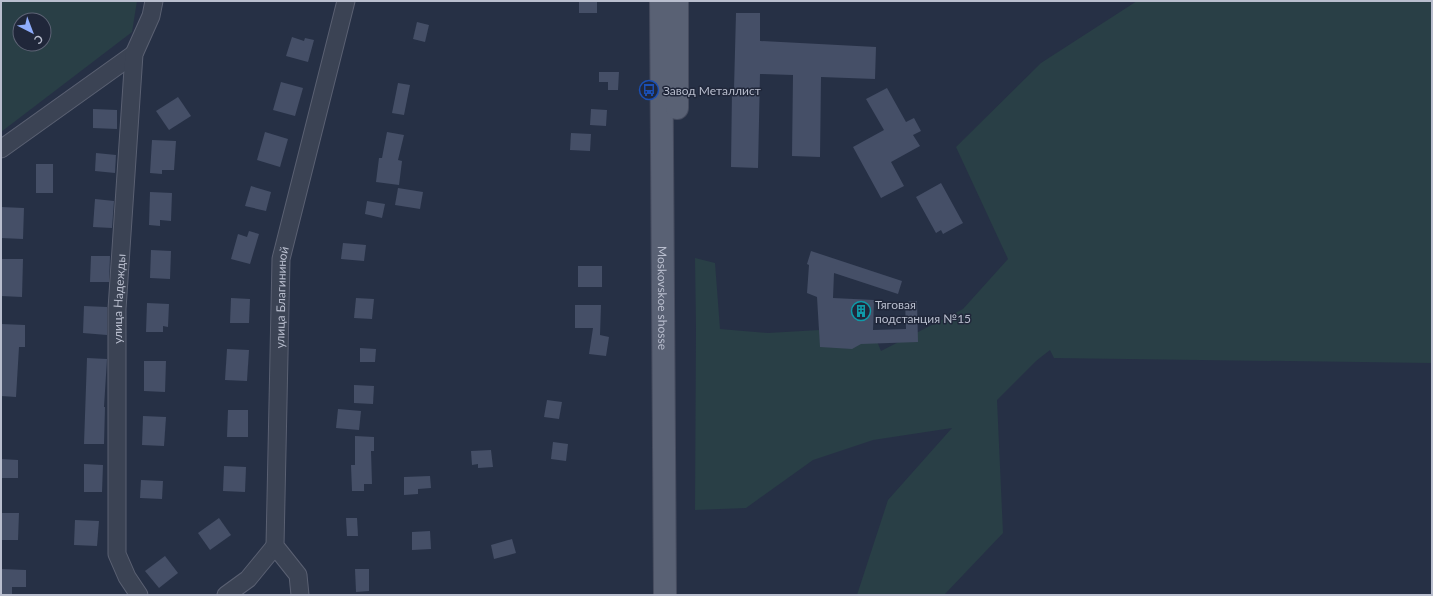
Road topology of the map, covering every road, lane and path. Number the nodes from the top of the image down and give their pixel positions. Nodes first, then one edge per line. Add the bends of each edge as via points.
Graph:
1 (154, 1) edge
2 (346, 1) edge
3 (661, 1) edge
4 (677, 1) edge
5 (134, 54) junction
6 (1, 149) edge
7 (276, 546) junction
8 (139, 595) edge
9 (226, 595) edge
10 (300, 595) edge
11 (666, 595) edge
12 (681, 595) edge

1 - 5 street, улица Надежды via 151,16
2 - 7 street, улица Благининой via 281,259
3 - 11 main road, Moskovskoe shosse
4 - 12 main road, Moskovskoe shosse
5 - 6 street
5 - 8 street, улица Надежды via 117,310 117,554 127,577
7 - 9 street via 248,579
7 - 10 street via 298,575

